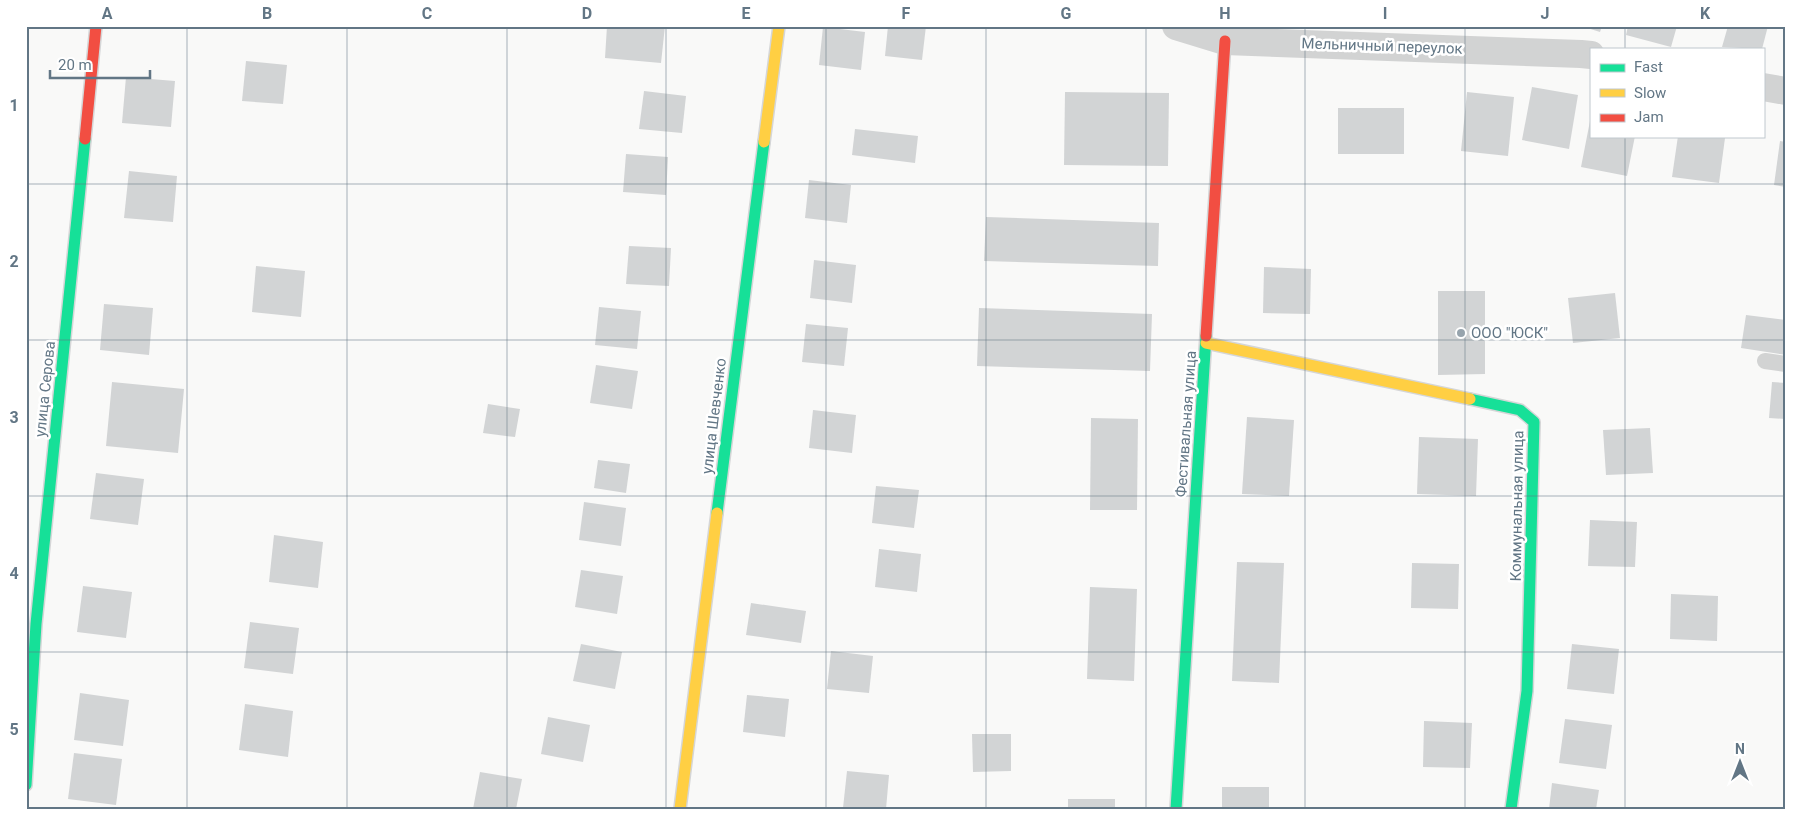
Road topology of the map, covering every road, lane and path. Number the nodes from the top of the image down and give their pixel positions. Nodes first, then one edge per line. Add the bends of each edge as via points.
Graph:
1 (96, 26) edge
2 (779, 26) edge
3 (1176, 26) edge
4 (1225, 41) junction
5 (1590, 56) edge
6 (1764, 87) edge
7 (1786, 91) edge
8 (1206, 343) junction
9 (1765, 361) dead end
10 (1786, 364) edge
11 (26, 784) edge
12 (680, 809) edge
13 (1176, 809) edge
14 (1511, 809) edge

1 - 11 street, улица Серова via 37,614
2 - 12 street, улица Шевченко
3 - 4 street, Мельничный переулок
4 - 5 street, Мельничный переулок
4 - 8 street, Фестивальная улица
6 - 7 street
8 - 13 street, Фестивальная улица
8 - 14 street, Коммунальная улица via 1520,410 1534,422 1527,691
9 - 10 lane

